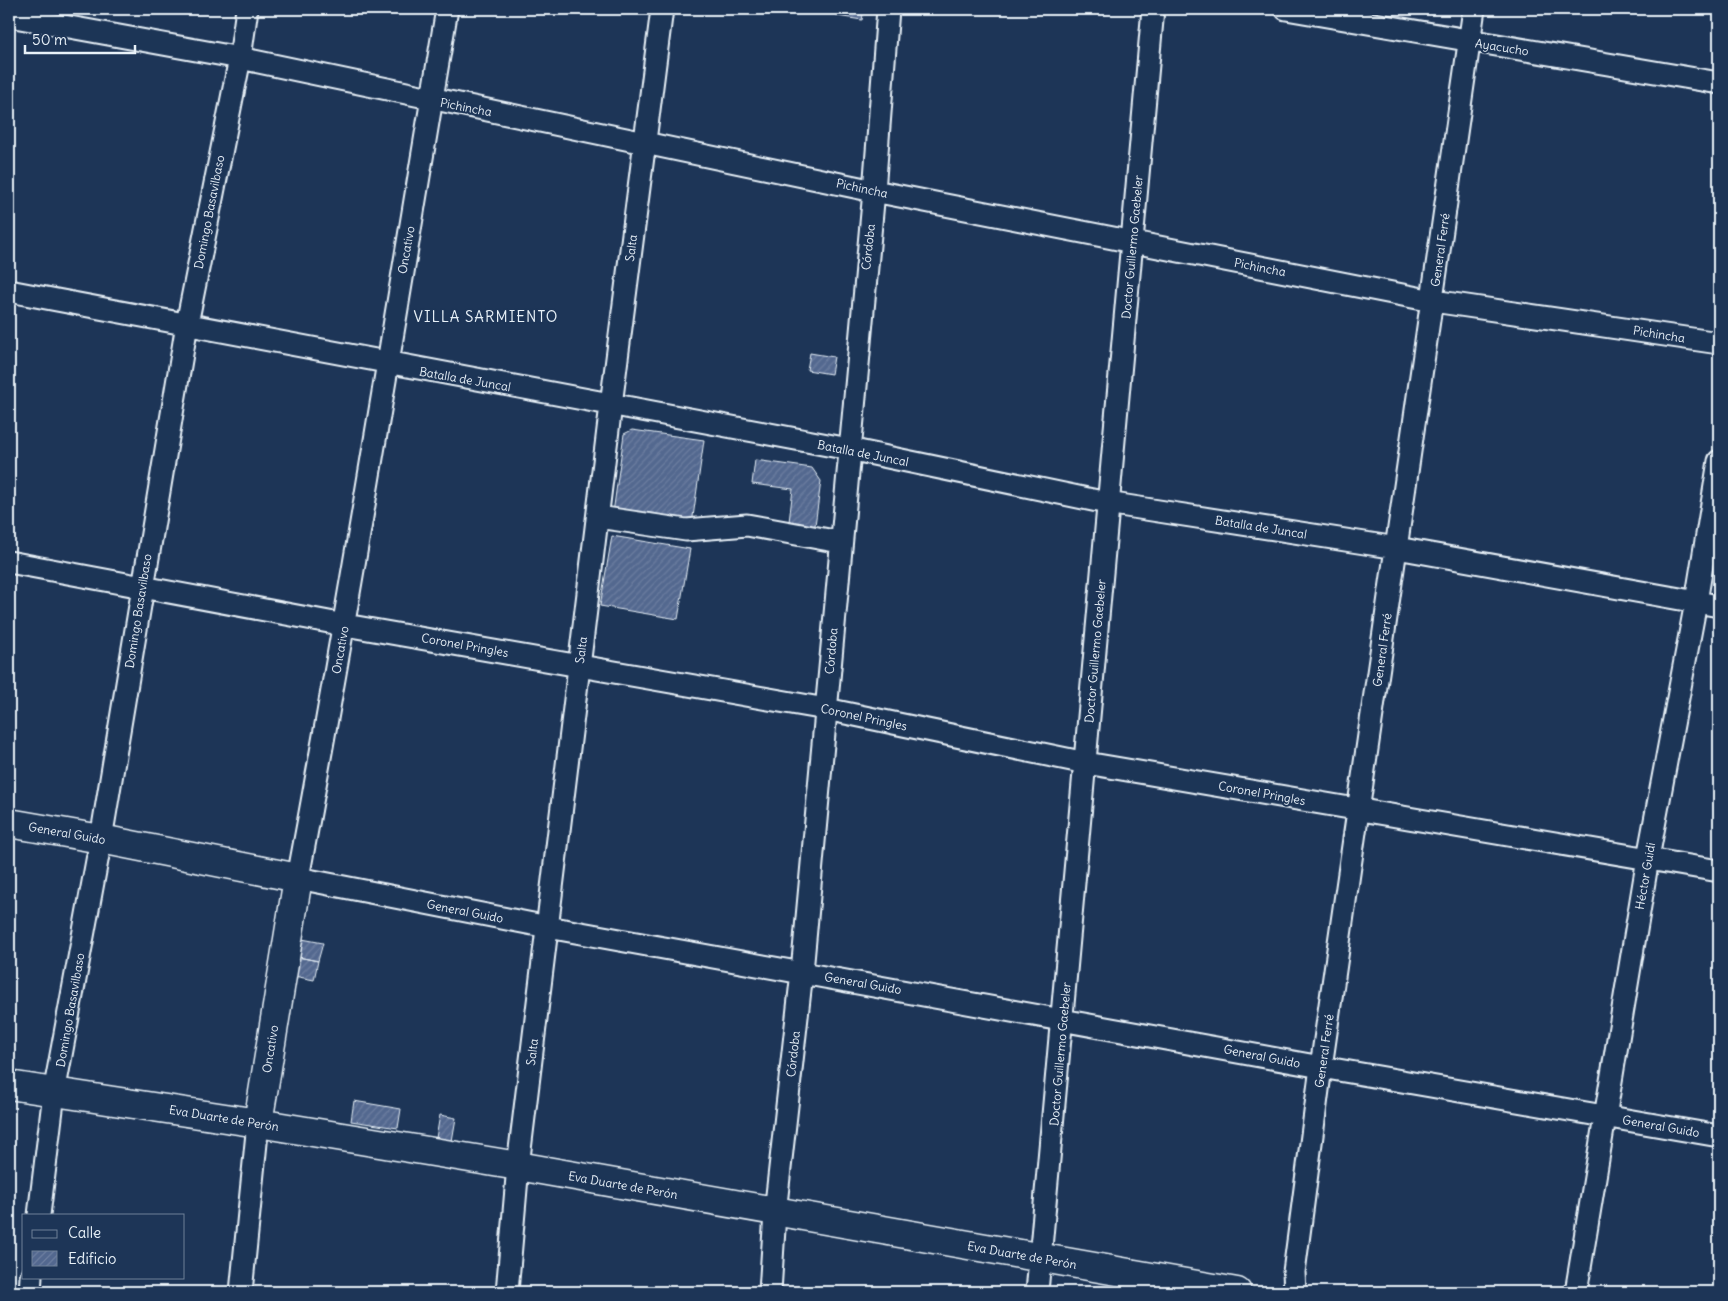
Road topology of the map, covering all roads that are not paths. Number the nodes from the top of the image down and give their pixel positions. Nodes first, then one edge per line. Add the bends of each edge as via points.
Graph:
1 (247, 9) edge
2 (448, 9) edge
3 (662, 9) edge
4 (888, 9) edge
5 (1153, 9) edge
6 (1286, 9) edge
7 (1474, 9) edge
8 (10, 16) edge
9 (1470, 42) junction
10 (240, 58) junction
11 (1719, 83) edge
12 (432, 100) junction
13 (644, 143) junction
14 (874, 191) junction
15 (1133, 242) junction
16 (9, 291) edge
17 (1433, 301) junction
18 (187, 324) junction
19 (1719, 343) edge
20 (386, 364) junction
21 (611, 405) junction
22 (849, 449) junction
23 (1719, 461) edge
24 (1107, 503) junction
25 (598, 517) junction
26 (840, 542) junction
27 (1397, 548) junction
28 (9, 562) edge
29 (142, 587) junction
30 (1696, 602) junction
31 (1719, 606) edge
32 (345, 625) junction
33 (579, 664) junction
34 (826, 709) junction
35 (1086, 763) junction
36 (1360, 810) junction
37 (9, 823) edge
38 (101, 839) junction
39 (1648, 858) junction
40 (1719, 871) edge
41 (298, 878) junction
42 (548, 927) junction
43 (802, 972) junction
44 (1063, 1018) junction
45 (1321, 1067) junction
46 (9, 1085) edge
47 (54, 1093) junction
48 (1606, 1116) junction
49 (258, 1123) junction
50 (1719, 1136) edge
51 (518, 1166) junction
52 (775, 1213) junction
53 (39, 1214) edge
54 (1040, 1258) junction
55 (31, 1278) edge
56 (30, 1292) edge
57 (241, 1292) edge
58 (507, 1292) edge
59 (770, 1292) edge
60 (1037, 1292) edge
61 (1236, 1292) edge
62 (1295, 1292) edge
63 (1576, 1292) edge

1 - 10 street, Domingo Basavilbaso
2 - 12 street, Oncativo
3 - 13 street, Salta
4 - 14 street, Córdoba
5 - 15 street, Doctor Guillermo Gaebeler
6 - 9 street, Ayacucho
7 - 9 street, General Ferré
8 - 10 street, Pichincha
9 - 11 street, Ayacucho
9 - 17 street, General Ferré
10 - 12 street, Pichincha
10 - 18 street, Domingo Basavilbaso
12 - 13 street, Pichincha
12 - 20 street, Oncativo
13 - 14 street, Pichincha
13 - 21 street, Salta
14 - 15 street, Pichincha
14 - 22 street, Córdoba
15 - 17 street, Pichincha
15 - 24 street, Doctor Guillermo Gaebeler
16 - 18 street, Batalla de Juncal
17 - 19 street, Pichincha
17 - 27 street, General Ferré
18 - 20 street, Batalla de Juncal
18 - 29 street, Domingo Basavilbaso
20 - 21 street, Batalla de Juncal
20 - 32 street, Oncativo
21 - 22 street, Batalla de Juncal
21 - 25 street, Salta
22 - 24 street, Batalla de Juncal
22 - 26 street, Córdoba
23 - 30 street, Héctor Guidi
24 - 27 street, Batalla de Juncal
24 - 35 street, Doctor Guillermo Gaebeler
25 - 26 street via 686,530 747,525
25 - 33 street, Salta
26 - 34 street, Córdoba
27 - 30 street, Batalla de Juncal
27 - 36 street, General Ferré
28 - 29 street, Coronel Pringles
29 - 32 street, Coronel Pringles
29 - 38 street, Domingo Basavilbaso
30 - 31 street, Batalla de Juncal
30 - 39 street, Héctor Guidi
32 - 33 street, Coronel Pringles
32 - 41 street, Oncativo
33 - 34 street, Coronel Pringles
33 - 42 street, Salta
34 - 35 street, Coronel Pringles
34 - 43 street, Córdoba
35 - 36 street, Coronel Pringles
35 - 44 street, Doctor Guillermo Gaebeler
36 - 39 street, Coronel Pringles
36 - 45 street, General Ferré
37 - 38 main road, General Guido
38 - 41 main road, General Guido
38 - 47 street, Domingo Basavilbaso
39 - 40 street, Coronel Pringles
39 - 48 street, Héctor Guidi
41 - 42 street, General Guido
41 - 49 main road, Oncativo
42 - 43 street, General Guido
42 - 51 street, Salta
43 - 44 street, General Guido
43 - 52 street, Córdoba
44 - 45 street, General Guido
44 - 54 street, Doctor Guillermo Gaebeler
45 - 48 street, General Guido
45 - 62 street, General Ferré via 1294,1272
46 - 47 main road, Eva Duarte de Perón
47 - 49 main road, Eva Duarte de Perón
47 - 53 street, Domingo Basavilbaso
48 - 50 street, General Guido
48 - 63 street, Héctor Guidi
49 - 51 main road, Eva Duarte de Perón
49 - 57 street, Oncativo
51 - 52 main road, Eva Duarte de Perón
51 - 58 street, Salta
52 - 54 main road, Eva Duarte de Perón
52 - 59 street, Córdoba
54 - 60 street, Doctor Guillermo Gaebeler
54 - 61 main road, Eva Duarte de Perón
55 - 56 street

